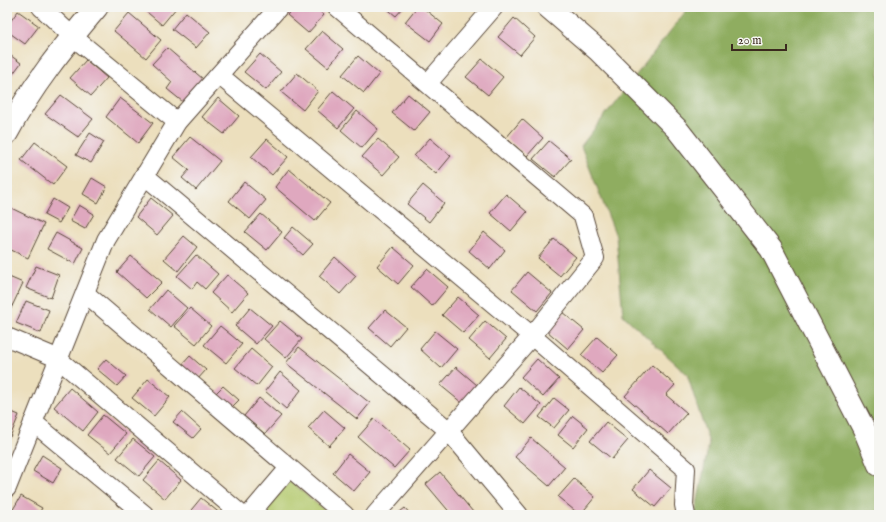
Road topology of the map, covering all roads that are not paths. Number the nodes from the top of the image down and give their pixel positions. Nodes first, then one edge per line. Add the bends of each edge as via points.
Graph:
1 (41, 7) edge
2 (97, 7) edge
3 (279, 7) edge
4 (337, 7) edge
5 (494, 7) edge
6 (548, 7) edge
7 (72, 36) junction
8 (219, 75) junction
9 (428, 83) junction
10 (178, 122) junction
11 (7, 133) edge
12 (144, 175) junction
13 (85, 293) junction
14 (532, 336) junction
15 (7, 337) edge
16 (57, 358) junction
17 (33, 422) junction
18 (448, 430) junction
19 (879, 465) edge
20 (289, 468) junction
21 (7, 488) edge
22 (682, 512) edge
23 (145, 515) edge
24 (242, 515) edge
25 (249, 515) edge
26 (345, 515) edge
27 (375, 515) edge
28 (519, 515) edge

1 - 7 street
2 - 7 street
3 - 8 street
4 - 9 street
5 - 9 street
6 - 19 street via 599,52 677,129 771,249 864,430
7 - 10 street
7 - 11 street via 28,96
8 - 10 street
8 - 14 street
9 - 14 street via 583,216 595,258
10 - 12 street
12 - 13 street via 106,240
12 - 18 street
13 - 16 street
13 - 20 street
14 - 18 street
14 - 22 street via 686,469
15 - 16 street
16 - 17 street
16 - 24 street
17 - 21 street
17 - 23 street
18 - 27 street
18 - 28 street
20 - 25 street
20 - 26 street

